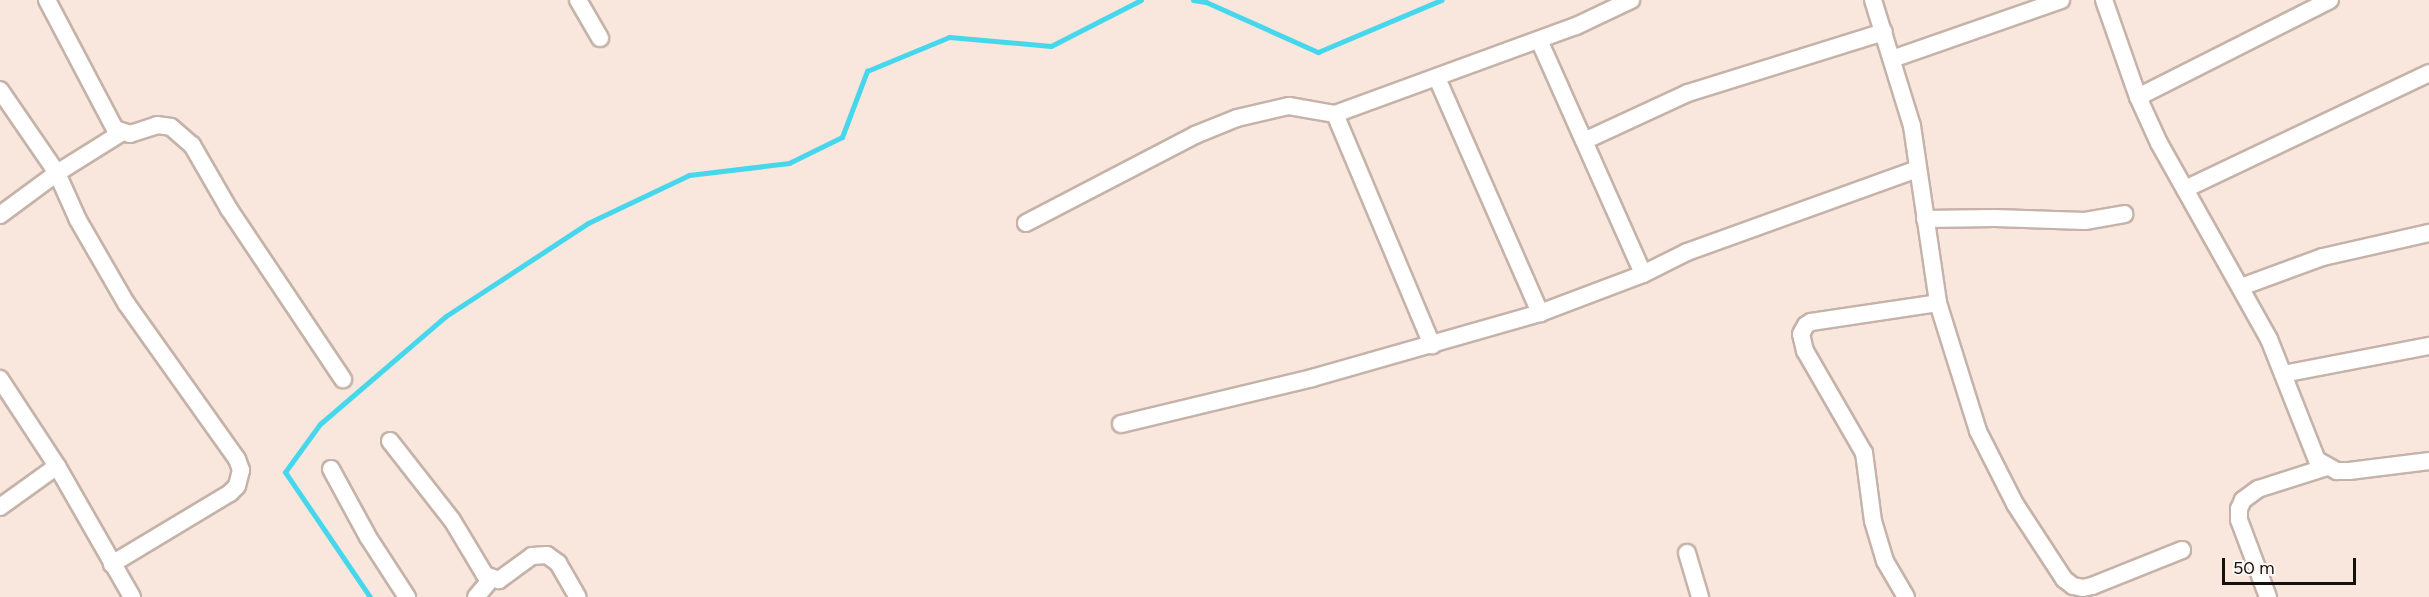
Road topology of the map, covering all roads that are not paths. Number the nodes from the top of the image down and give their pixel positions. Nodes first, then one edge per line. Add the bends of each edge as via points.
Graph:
1 (47, 0) edge
2 (578, 0) edge
3 (1631, 0) edge
4 (1873, 0) edge
5 (2061, 0) edge
6 (2104, 0) edge
7 (2330, 0) edge
8 (1884, 32) junction
9 (600, 38) dead end
10 (1539, 40) junction
11 (1892, 59) junction
12 (2429, 73) edge
13 (1437, 78) junction
14 (2138, 97) junction
15 (3, 100) edge
16 (1335, 114) junction
17 (121, 133) junction
18 (1584, 141) junction
19 (1918, 169) junction
20 (57, 173) junction
21 (2186, 189) junction
22 (2124, 214) dead end
23 (0, 215) edge
24 (1925, 219) junction
25 (1026, 223) dead end
26 (2429, 233) edge
27 (1643, 274) junction
28 (2241, 286) junction
29 (1938, 303) junction
30 (1540, 313) junction
31 (1432, 345) junction
32 (2429, 346) edge
33 (2283, 374) junction
34 (0, 379) edge
35 (343, 379) dead end
36 (1121, 424) dead end
37 (390, 441) dead end
38 (2429, 461) edge
39 (57, 466) junction
40 (2327, 467) junction
41 (331, 469) dead end
42 (0, 507) edge
43 (2182, 550) dead end
44 (1687, 553) dead end
45 (112, 564) junction
46 (491, 579) junction
47 (132, 597) edge
48 (407, 597) edge
49 (476, 597) edge
50 (578, 597) edge
51 (1700, 597) edge
52 (1906, 597) edge
53 (2268, 597) edge

1 - 17 street via 109,120
2 - 9 street
3 - 10 street
4 - 8 street
5 - 11 street
6 - 14 street
7 - 14 street
8 - 11 street
8 - 18 street via 1688,93
10 - 13 street
10 - 18 street
11 - 19 street via 1911,126
12 - 21 street
13 - 16 street
13 - 30 street
14 - 21 street
15 - 20 street
16 - 25 street via 1289,106 1237,118 1195,135
16 - 31 street
17 - 20 street
17 - 35 street via 157,125 171,127 192,145 229,209
18 - 27 street
19 - 24 street
19 - 27 street via 1687,252
20 - 23 street
20 - 45 street via 78,220 126,303 241,470 237,486 230,494
21 - 28 street
22 - 24 street via 2085,221
24 - 29 street
26 - 28 street via 2323,257
27 - 30 street
28 - 33 street
29 - 43 street via 1978,431 2015,504 2064,579 2073,586 2092,586
29 - 52 street via 1811,322 1801,334 1805,351 1864,453 1876,531 1885,561
30 - 31 street
31 - 36 street
32 - 33 street
33 - 40 street via 2311,449
34 - 39 street
37 - 46 street via 452,520 480,569
38 - 40 street via 2349,471
39 - 42 street
39 - 45 street
40 - 53 street via 2258,489 2243,500 2239,520
41 - 48 street
44 - 51 street
45 - 47 street
46 - 49 street
46 - 50 street via 506,577 532,556 548,555 558,563

